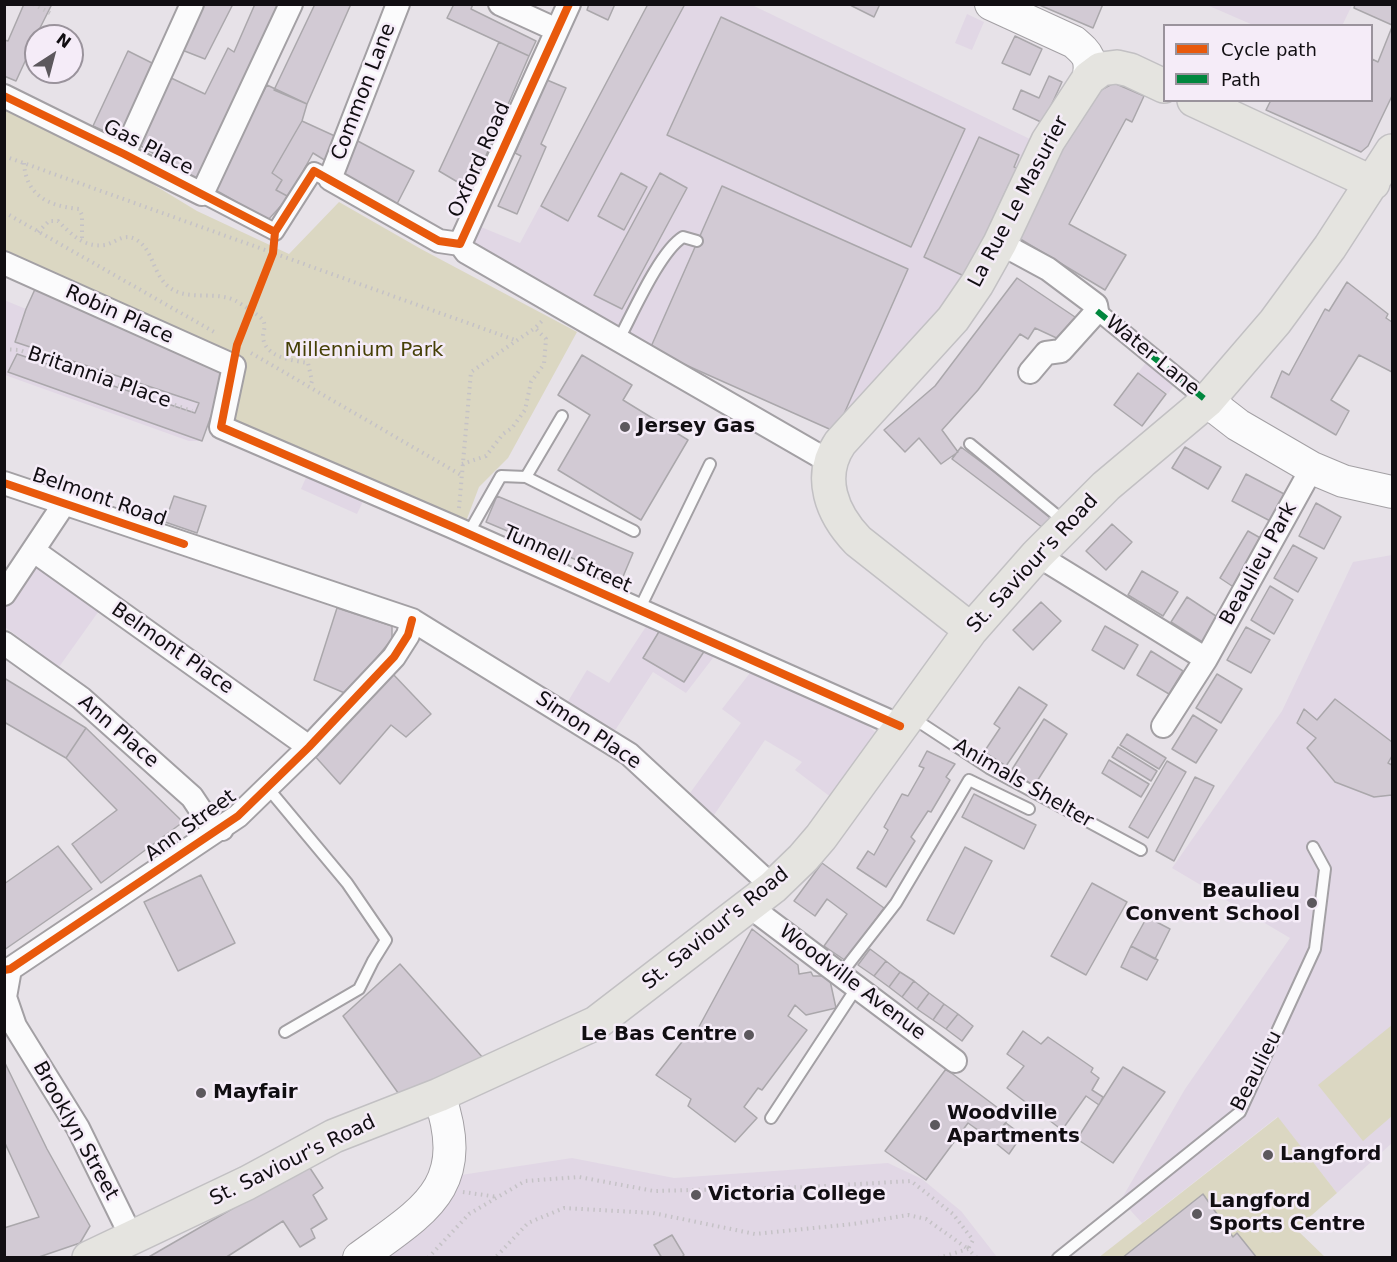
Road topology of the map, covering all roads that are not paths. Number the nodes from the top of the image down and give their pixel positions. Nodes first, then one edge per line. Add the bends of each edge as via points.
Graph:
1 (192, 4) edge
2 (291, 4) edge
3 (398, 4) edge
4 (500, 4) edge
5 (530, 4) edge
6 (991, 4) edge
7 (563, 18) edge
8 (1089, 78) junction
9 (1163, 86) edge
10 (4, 96) edge
11 (1198, 102) edge
12 (1392, 151) edge
13 (124, 154) junction
14 (330, 179) junction
15 (1373, 183) junction
16 (202, 194) junction
17 (697, 241) dead end
18 (1000, 243) junction
19 (460, 244) junction
20 (4, 263) edge
21 (1098, 311) junction
22 (619, 339) junction
23 (1030, 372) dead end
24 (1207, 400) junction
25 (562, 416) dead end
26 (221, 427) joint
27 (970, 444) dead end
28 (830, 462) junction
29 (710, 464) dead end
30 (1312, 468) junction
31 (526, 477) junction
32 (4, 483) edge
33 (1392, 492) edge
34 (64, 504) junction
35 (1068, 524) junction
36 (463, 525) junction
37 (634, 531) dead end
38 (34, 551) junction
39 (1037, 555) junction
40 (4, 594) edge
41 (639, 610) junction
42 (412, 620) junction
43 (971, 630) junction
44 (4, 643) edge
45 (1206, 659) junction
46 (904, 720) junction
47 (1163, 726) dead end
48 (309, 747) junction
49 (267, 787) junction
50 (1029, 809) dead end
51 (222, 829) junction
52 (1313, 847) dead end
53 (1141, 850) dead end
54 (761, 896) junction
55 (8, 969) edge
56 (849, 981) junction
57 (10, 1021) edge
58 (285, 1032) dead end
59 (955, 1061) dead end
60 (439, 1095) junction
61 (771, 1118) dead end
62 (132, 1238) junction
63 (88, 1257) edge
64 (358, 1257) edge
65 (1058, 1257) edge

1 - 13 street
2 - 16 street
3 - 14 street, Common Lane
4 - 7 street
5 - 7 street
6 - 8 main road via 1074,42 1090,62
7 - 19 street, Oxford Road
8 - 9 main road via 1101,69 1116,67
8 - 18 main road, La Rue Le Masurier via 1048,141
10 - 13 street, Gas Place
11 - 15 main road
12 - 15 main road, St. Saviour's Road
13 - 16 street, Gas Place
14 - 16 street, Gas Place via 314,171 275,232
14 - 19 street, Oxford Road via 439,241
15 - 24 main road, St. Saviour's Road via 1275,322
17 - 22 lane via 683,237 663,256
18 - 21 street via 1048,269 1096,304
18 - 28 main road, La Rue Le Masurier via 953,319 855,424
19 - 22 street via 466,252
20 - 26 street, Robin Place via 240,358
21 - 23 street via 1061,351 1046,353
21 - 24 street, Water Lane
22 - 28 street
24 - 30 main road via 1238,425
24 - 35 main road, St. Saviour's Road via 1106,486
25 - 31 lane
26 - 36 street, Tunnell Street
27 - 35 lane
28 - 43 main road via 831,498 843,526
29 - 41 lane
30 - 33 main road via 1343,481
30 - 45 street, Beaulieu Park
31 - 36 lane via 501,476
31 - 37 lane
32 - 34 street, Belmont Road
34 - 38 street
34 - 42 street, Belmont Road
35 - 39 main road, St. Saviour's Road
36 - 41 street, Tunnell Street
38 - 40 street
38 - 48 street, Belmont Place
39 - 43 main road, St. Saviour's Road
39 - 45 street
41 - 46 street, Tunnell Street
42 - 48 street, Ann Street via 394,657
42 - 54 street, Simon Place via 629,754
43 - 46 main road, St. Saviour's Road
44 - 51 street, Ann Place via 81,698 192,797 210,825
45 - 47 street, Beaulieu Park
46 - 53 lane, Animals Shelter
46 - 54 main road, St. Saviour's Road via 804,858
48 - 49 street, Ann Street
49 - 51 street, Ann Street
49 - 58 lane via 347,883 386,940 359,989
50 - 56 lane via 969,780
51 - 55 street, Ann Street
52 - 65 lane, Beaulieu via 1324,869 1315,949 1239,1112
54 - 56 street, Woodville Avenue
54 - 60 main road, St. Saviour's Road via 596,1023
55 - 57 street, Brooklyn Street via 5,997
56 - 59 street, Woodville Avenue
56 - 61 lane
57 - 62 street, Brooklyn Street via 78,1128
60 - 62 main road, St. Saviour's Road via 334,1136
60 - 64 main road via 451,1141 438,1190 411,1220
62 - 63 main road, St. Saviour's Road

